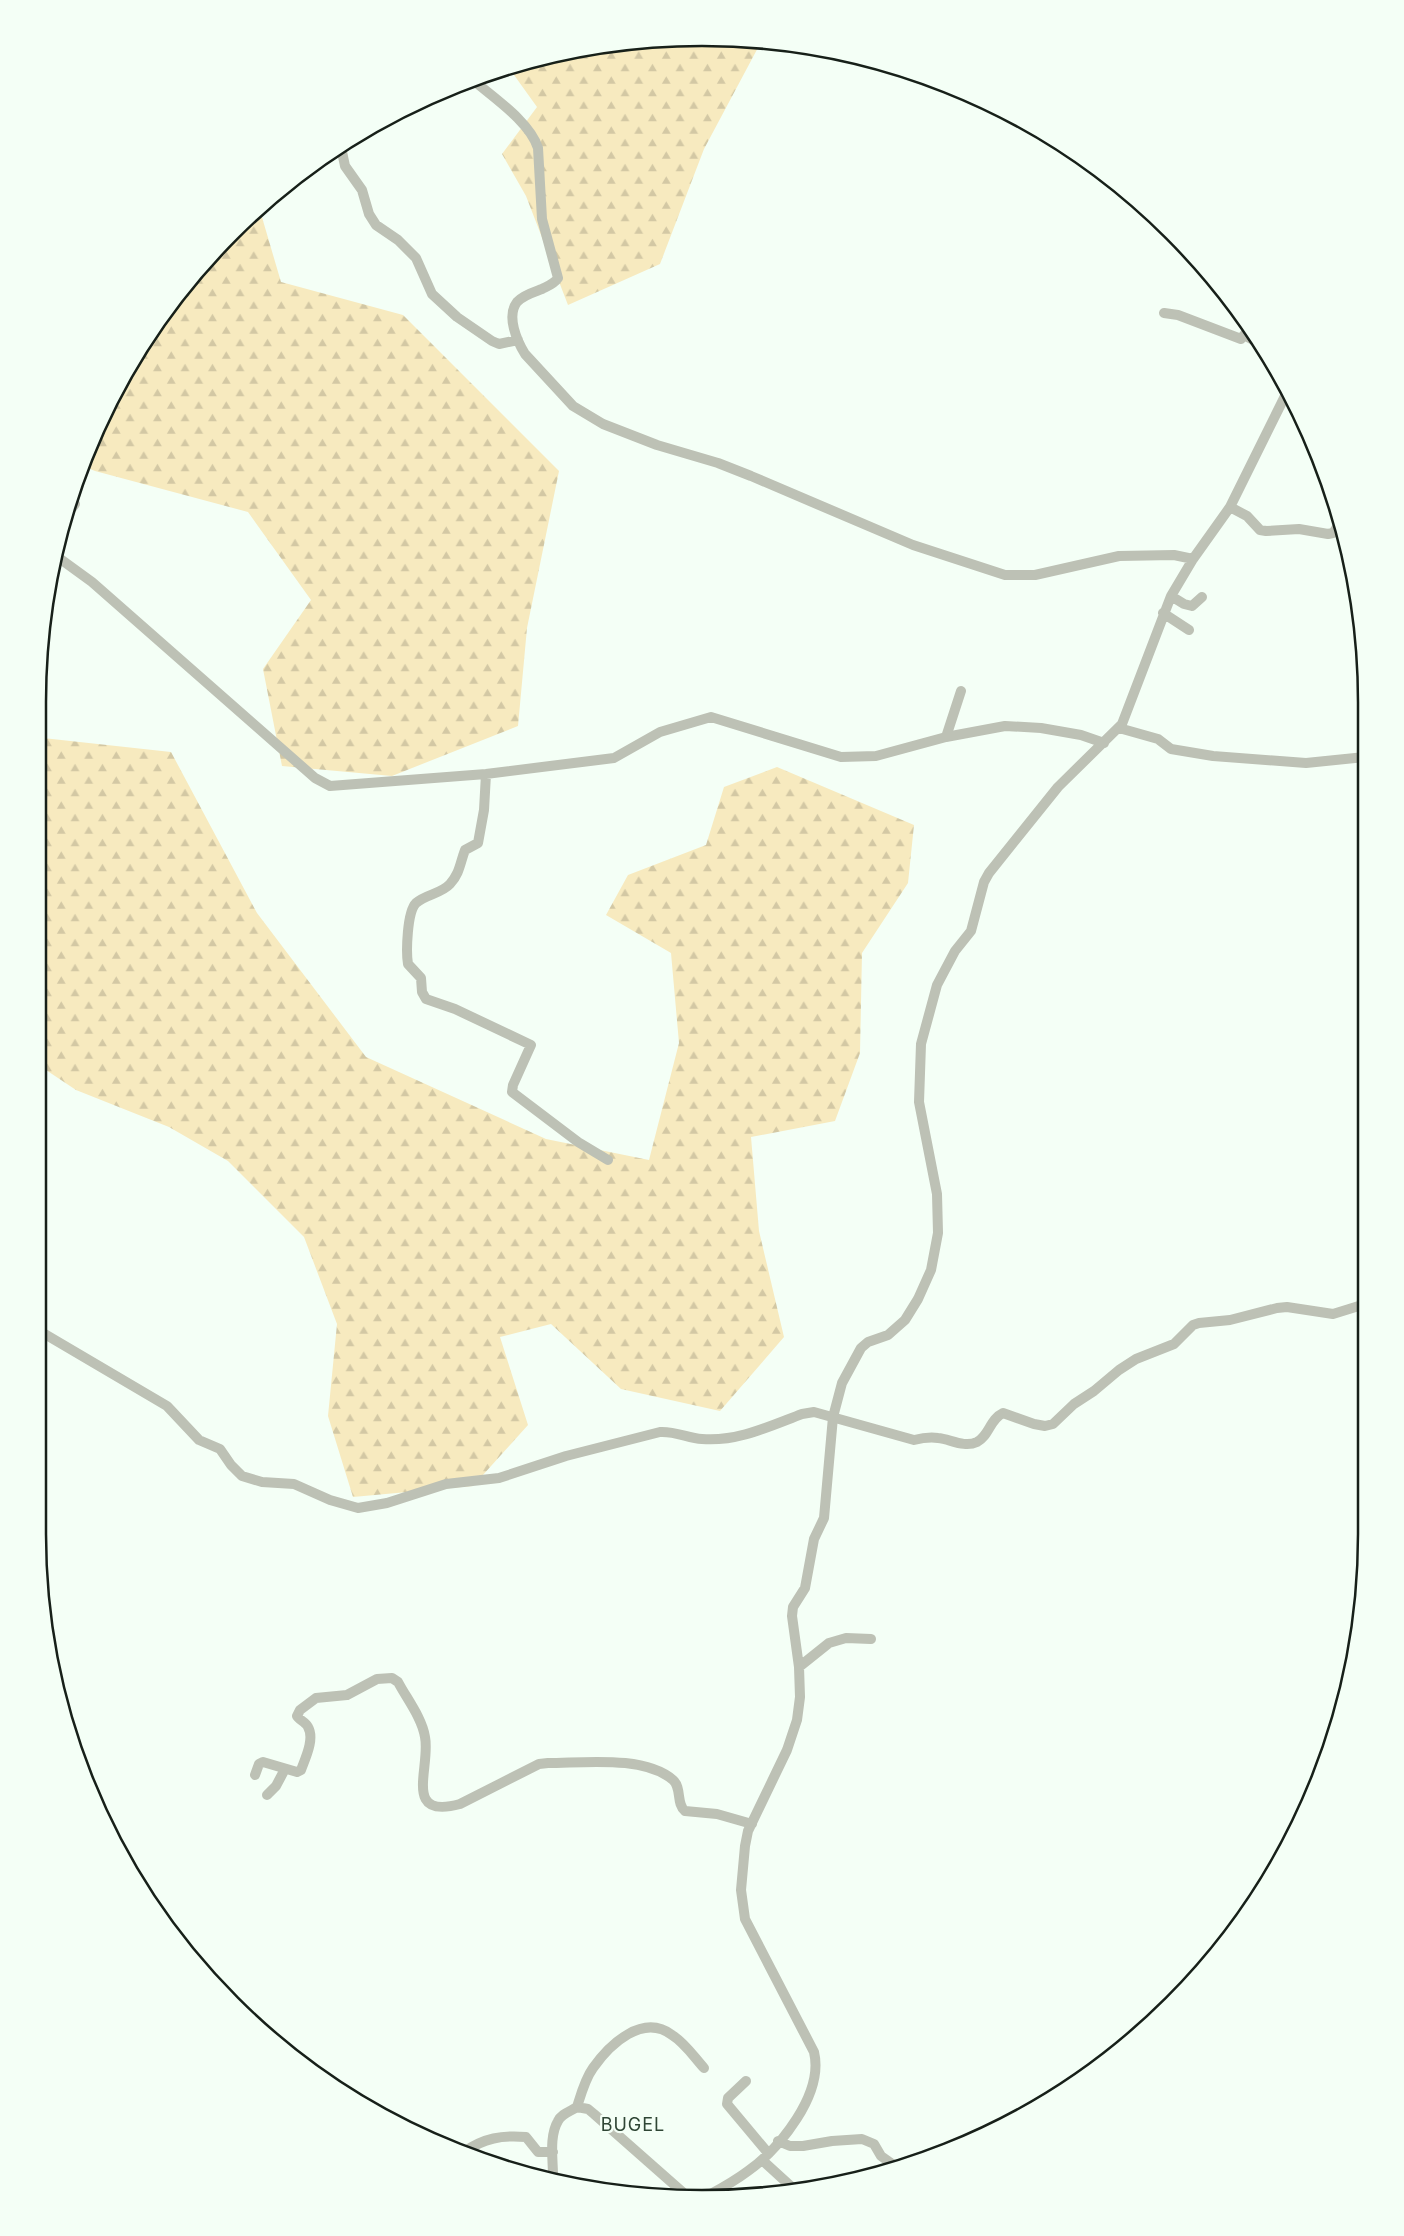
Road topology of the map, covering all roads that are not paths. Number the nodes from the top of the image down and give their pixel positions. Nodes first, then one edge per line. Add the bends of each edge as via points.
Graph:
1 (479, 85) edge
2 (342, 154) edge
3 (1164, 313) dead end
4 (1245, 336) edge
5 (518, 340) junction
6 (1283, 398) edge
7 (1230, 507) junction
8 (1335, 531) edge
9 (1192, 559) junction
10 (62, 560) edge
11 (1171, 596) junction
12 (1202, 597) dead end
13 (1163, 612) junction
14 (1188, 630) dead end
15 (961, 690) dead end
16 (1119, 728) junction
17 (946, 737) junction
18 (1104, 743) junction
19 (1358, 758) edge
20 (486, 774) junction
21 (608, 1160) dead end
22 (1358, 1306) edge
23 (46, 1335) edge
24 (833, 1417) junction
25 (871, 1639) dead end
26 (799, 1667) junction
27 (285, 1769) junction
28 (255, 1775) dead end
29 (267, 1795) dead end
30 (752, 1824) junction
31 (704, 2068) dead end
32 (746, 2081) dead end
33 (577, 2107) junction
34 (778, 2141) junction
35 (472, 2148) edge
36 (553, 2152) junction
37 (765, 2156) junction
38 (889, 2162) edge
39 (553, 2172) edge
40 (790, 2184) edge
41 (679, 2189) edge
42 (720, 2189) edge

1 - 5 street via 535,138 542,219 558,278 516,303 512,314
2 - 5 street via 345,166 362,190 376,225 416,258 432,294 457,317 492,341 499,344
3 - 4 street via 1178,315 1241,339
5 - 9 street via 525,354 573,406 603,424 657,445 718,463 913,545 1005,575 1035,575 1119,556 1174,555
6 - 7 street
7 - 8 street via 1266,531 1299,529 1328,534
7 - 9 street
9 - 11 street
10 - 20 street via 92,582 323,784 343,786
11 - 12 street via 1192,606
11 - 13 street
13 - 14 street
13 - 16 street
15 - 17 street
16 - 18 street
16 - 19 street via 1158,739 1171,749 1213,756 1306,763
17 - 18 street via 1005,726 1041,728
17 - 20 street via 876,756 841,757 711,717 660,732 614,758
18 - 24 street via 1058,787 989,873 971,931 937,985 921,1044 919,1078 919,1102 938,1194 938,1233 931,1270 905,1320 888,1335 861,1348 842,1383
20 - 21 street via 478,843 465,850 460,871 448,887 414,906 409,924 408,964 421,978 426,999 531,1045 512,1092 578,1142
22 - 24 street via 1333,1314 1277,1308 1193,1325 1174,1344 1118,1370 1053,1424 1034,1424 1003,1413 981,1439 971,1444 929,1437 914,1440
23 - 24 street via 167,1406 200,1440 220,1449 242,1476 262,1482 294,1484 358,1508 387,1503 446,1484 499,1478 566,1456 660,1432 670,1431 700,1439 732,1438 802,1414 814,1412
24 - 26 street via 824,1518 814,1539 805,1588 793,1607
25 - 26 street via 846,1638 829,1643
26 - 30 street via 797,1720 787,1750
27 - 28 street via 261,1762
27 - 29 street
27 - 30 street via 297,1772 302,1768 310,1745 310,1731 297,1716 312,1700 344,1695 375,1680 392,1678 398,1682 425,1735 423,1791 434,1806 446,1808 460,1804 540,1764 626,1762 673,1780 685,1811 716,1814
30 - 34 street via 742,1869 745,1918 805,2034 816,2062 813,2086 806,2102
31 - 33 street via 672,2034 647,2026 622,2038 606,2052 592,2069
32 - 37 street via 728,2098 727,2104
33 - 36 street via 558,2120
33 - 41 street via 594,2114
34 - 37 street
34 - 38 street via 790,2146 803,2146 862,2139 874,2144 881,2156
35 - 36 street via 488,2139 526,2137 538,2152
36 - 39 street
37 - 40 street
37 - 42 street

